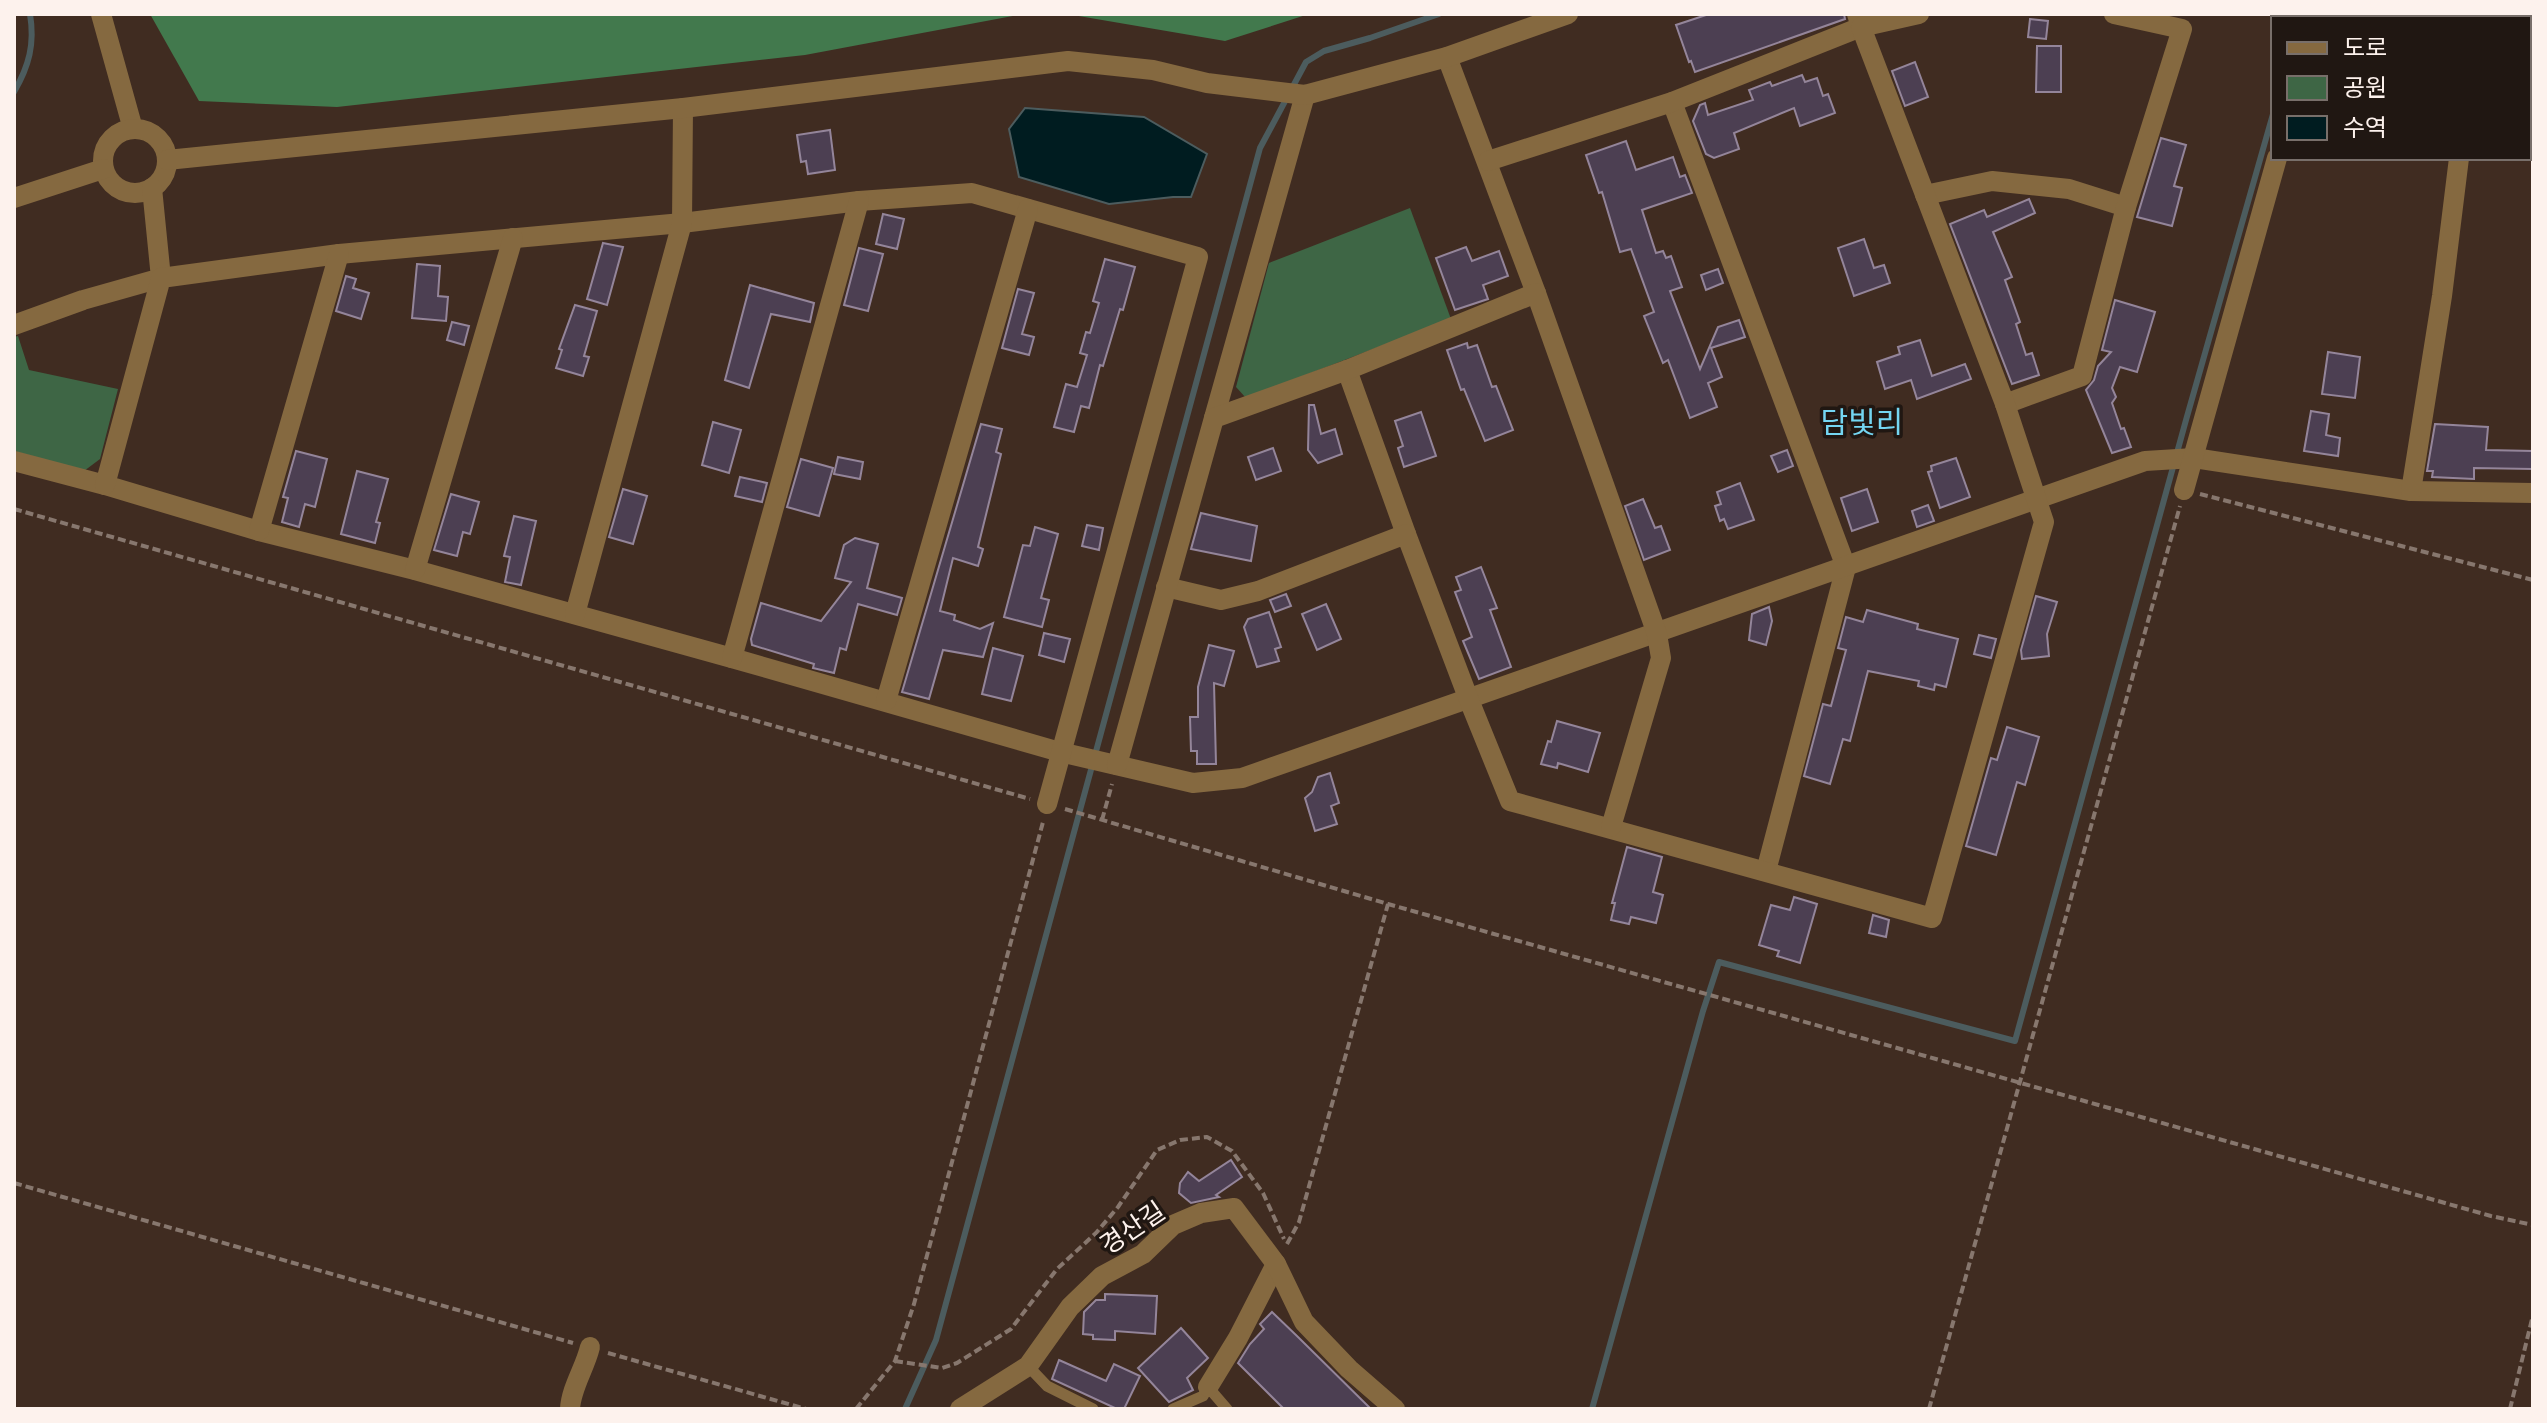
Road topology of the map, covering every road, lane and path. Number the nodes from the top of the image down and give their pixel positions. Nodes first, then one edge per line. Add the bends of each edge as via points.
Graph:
1 (101, 14) edge
2 (1568, 14) edge
3 (1919, 14) edge
4 (2114, 14) edge
5 (1859, 21) edge
6 (2184, 21) edge
7 (1447, 57) junction
8 (1305, 95) junction
9 (1672, 102) junction
10 (683, 108) junction
11 (133, 129) junction
12 (167, 160) junction
13 (2276, 160) edge
14 (2459, 160) edge
15 (1488, 161) junction
16 (103, 169) junction
17 (152, 188) junction
18 (1925, 195) junction
19 (14, 198) edge
20 (859, 201) junction
21 (2126, 207) junction
22 (1028, 209) junction
23 (682, 223) junction
24 (513, 238) junction
25 (339, 254) junction
26 (161, 278) junction
27 (1536, 293) junction
28 (14, 325) edge
29 (1347, 370) junction
30 (2005, 404) junction
31 (1214, 418) junction
32 (2194, 458) junction
33 (14, 461) edge
34 (105, 485) junction
35 (2184, 490) junction
36 (2411, 491) junction
37 (2533, 493) edge
38 (2037, 499) junction
39 (14, 509) edge
40 (259, 531) junction
41 (1406, 534) junction
42 (1846, 567) junction
43 (415, 570) junction
44 (2533, 580) edge
45 (1166, 587) junction
46 (575, 614) junction
47 (1657, 634) junction
48 (732, 658) junction
49 (1469, 700) junction
50 (886, 701) junction
51 (1060, 752) junction
52 (1117, 765) junction
53 (1047, 804) junction
54 (1102, 820) junction
55 (1611, 827) junction
56 (1766, 871) junction
57 (1388, 904) junction
58 (2018, 1080) junction
59 (14, 1183) edge
60 (2533, 1225) edge
61 (1286, 1245) junction
62 (1276, 1264) junction
63 (2533, 1315) edge
64 (590, 1347) junction
65 (895, 1361) junction
66 (1028, 1366) junction
67 (1208, 1387) junction
68 (568, 1407) edge
69 (806, 1409) edge
70 (856, 1409) edge
71 (960, 1409) edge
72 (1093, 1409) edge
73 (1173, 1409) edge
74 (1227, 1409) edge
75 (1395, 1409) edge
76 (1929, 1409) edge
77 (2510, 1409) edge

1 - 11 street
2 - 7 street
3 - 5 street
4 - 6 street
5 - 9 street
5 - 18 street
6 - 21 street
7 - 8 street
7 - 15 street
8 - 10 street via 1068,61
8 - 31 street
9 - 15 street
9 - 42 street
10 - 12 street
10 - 23 street
11 - 12 street via 160,141
11 - 16 street via 109,142
12 - 17 street via 161,181
13 - 32 street
14 - 36 street
15 - 27 street
16 - 17 street via 123,191 133,194
16 - 19 street
17 - 26 street
18 - 21 street via 1992,181 2069,189
18 - 30 street
20 - 22 street via 972,193
20 - 23 street
20 - 48 street
21 - 30 street via 2082,376
22 - 50 street
22 - 51 street via 1198,257
23 - 24 street
23 - 46 street
24 - 25 street
24 - 43 street
25 - 26 street
25 - 40 street
26 - 28 street
26 - 34 street
27 - 29 street
27 - 47 street
29 - 31 street
29 - 41 street
30 - 38 street
31 - 45 street
32 - 35 street
32 - 36 street
32 - 38 street via 2145,461
33 - 34 street
34 - 40 street
35 - 44 path
35 - 58 path
36 - 37 street
38 - 42 street
38 - 56 street via 2044,522 1932,918
39 - 53 path
40 - 43 street
41 - 45 street via 1221,600
41 - 49 street
42 - 47 street
42 - 56 street
43 - 46 street
45 - 52 street
46 - 48 street
47 - 49 street
47 - 55 street via 1661,658
48 - 50 street
49 - 52 street via 1242,778 1193,783
49 - 55 street via 1510,801
50 - 51 street
51 - 52 street
51 - 53 street
52 - 54 path
53 - 54 path
53 - 65 path
54 - 57 path
55 - 56 street
57 - 58 path
57 - 61 path via 1299,1222
58 - 60 path
58 - 76 path
59 - 64 path
61 - 62 path
61 - 65 path via 1263,1193 1232,1151 1207,1137 1180,1140 1157,1150 1118,1207 1057,1269 1011,1329 942,1368
62 - 66 street, 경산길 via 1234,1208 1201,1213 1173,1225 1143,1254 1102,1276 1070,1307
62 - 67 street
62 - 75 street, 경산길 via 1304,1322
63 - 77 path
64 - 68 street
64 - 69 path
65 - 70 path
66 - 71 street, 경산길
66 - 72 lane via 1047,1386
67 - 73 lane via 1203,1396
67 - 74 lane

